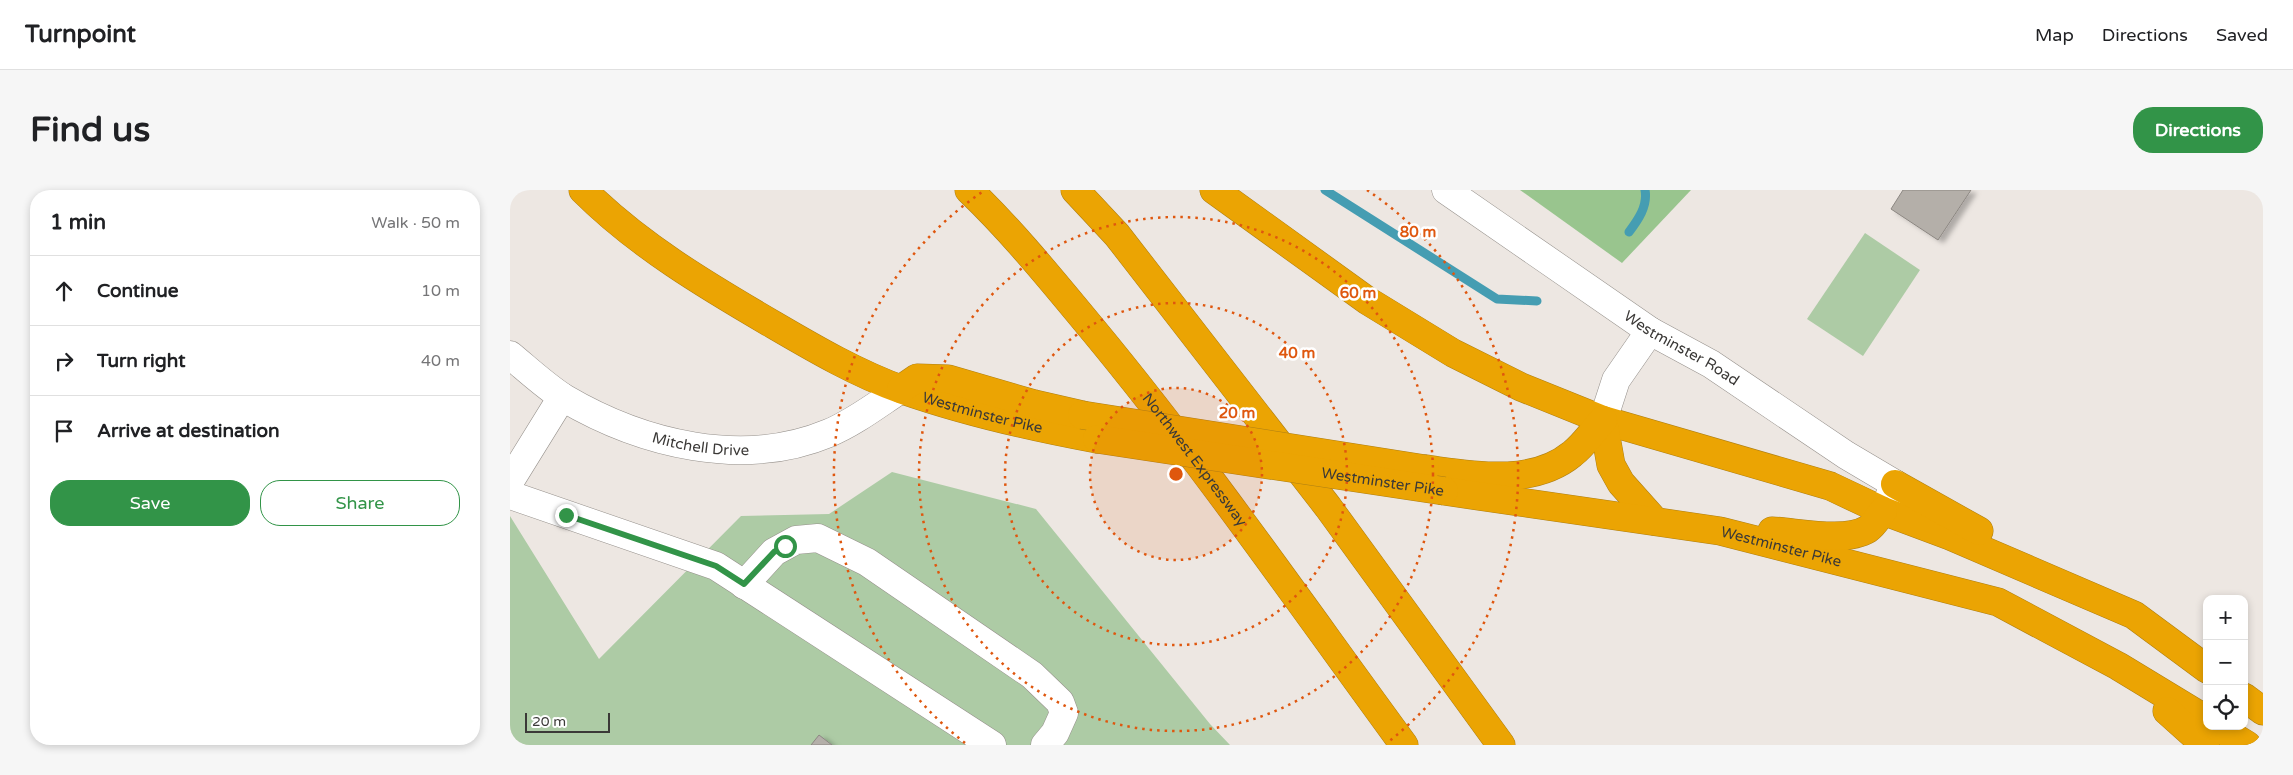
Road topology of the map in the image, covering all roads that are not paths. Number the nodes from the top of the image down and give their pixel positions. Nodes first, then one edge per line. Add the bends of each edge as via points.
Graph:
1 (583, 190) edge
2 (969, 190) edge
3 (1075, 190) edge
4 (1214, 190) edge
5 (1446, 190) edge
6 (1650, 331) junction
7 (510, 355) edge
8 (901, 389) junction
9 (562, 397) junction
10 (1603, 420) junction
11 (510, 481) edge
12 (1895, 484) junction
13 (510, 495) edge
14 (1883, 511) junction
15 (1654, 521) junction
16 (1720, 531) junction
17 (744, 584) junction
18 (2134, 615) junction
19 (2203, 655) edge
20 (2118, 666) junction
21 (2203, 666) edge
22 (2248, 680) edge
23 (2263, 689) edge
24 (2248, 700) edge
25 (2263, 711) edge
26 (2203, 718) edge
27 (2223, 730) edge
28 (992, 745) edge
29 (1045, 745) edge
30 (1404, 745) edge
31 (1501, 745) edge
32 (2205, 745) edge
33 (2247, 745) edge

1 - 8 highway, Westminster Pike via 672,262 729,299 819,351
2 - 30 highway, Northwest Expressway via 1065,297 1160,411
3 - 31 highway via 1117,235 1328,507
4 - 10 highway via 1368,301 1453,353 1521,387
5 - 6 street, Westminster Road
6 - 10 street via 1616,380
6 - 12 street, Westminster Road via 1711,364
7 - 9 street, Mitchell Drive
8 - 9 street, Mitchell Drive via 830,432 791,445 755,450 702,449 656,438 611,422
8 - 10 highway, bridge via 917,378 948,379 1082,415 1476,476 1519,475 1549,468 1572,454
8 - 15 highway, Westminster Pike, bridge via 1030,426 1097,439
9 - 11 street
10 - 14 highway via 1830,486
10 - 15 highway via 1611,465 1621,483
12 - 14 street
12 - 18 highway via 1957,521 2063,574
13 - 17 street via 716,566
14 - 16 highway via 1868,529 1850,535
14 - 18 highway via 1950,536
15 - 16 highway, Westminster Pike
16 - 20 highway, Westminster Pike via 1998,602
17 - 28 street
17 - 29 street via 774,552 796,540 818,538 867,562 1032,675 1060,702 1064,713
18 - 19 highway
18 - 21 highway
20 - 26 highway, Westminster Pike
20 - 32 highway
22 - 23 highway
24 - 25 highway
27 - 33 highway

